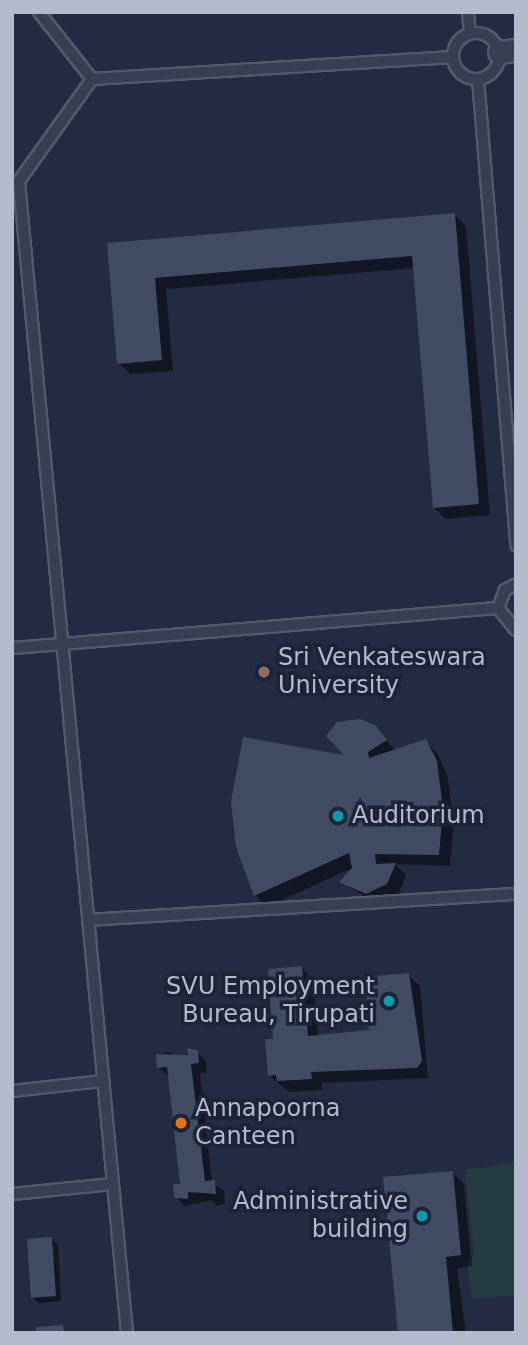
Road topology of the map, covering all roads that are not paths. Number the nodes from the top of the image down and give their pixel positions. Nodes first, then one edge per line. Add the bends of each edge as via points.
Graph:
1 (38, 12) edge
2 (468, 12) edge
3 (470, 33) junction
4 (508, 51) edge
5 (453, 57) junction
6 (92, 79) junction
7 (478, 79) junction
8 (516, 545) edge
9 (516, 584) edge
10 (498, 608) junction
11 (516, 630) edge
12 (61, 643) junction
13 (12, 648) edge
14 (516, 894) edge
15 (88, 920) junction
16 (103, 1081) junction
17 (12, 1091) edge
18 (113, 1184) junction
19 (12, 1194) edge
20 (127, 1333) edge

1 - 6 lane
2 - 3 lane
3 - 4 lane via 489,36
3 - 5 lane
4 - 7 lane via 495,70
5 - 6 lane
5 - 7 lane via 461,74
6 - 12 lane via 19,181
7 - 8 lane
9 - 10 lane via 505,590
10 - 11 lane
10 - 12 lane
12 - 13 lane
12 - 15 lane
14 - 15 lane via 389,907
15 - 16 lane
16 - 17 lane
16 - 18 lane
18 - 19 lane
18 - 20 lane

